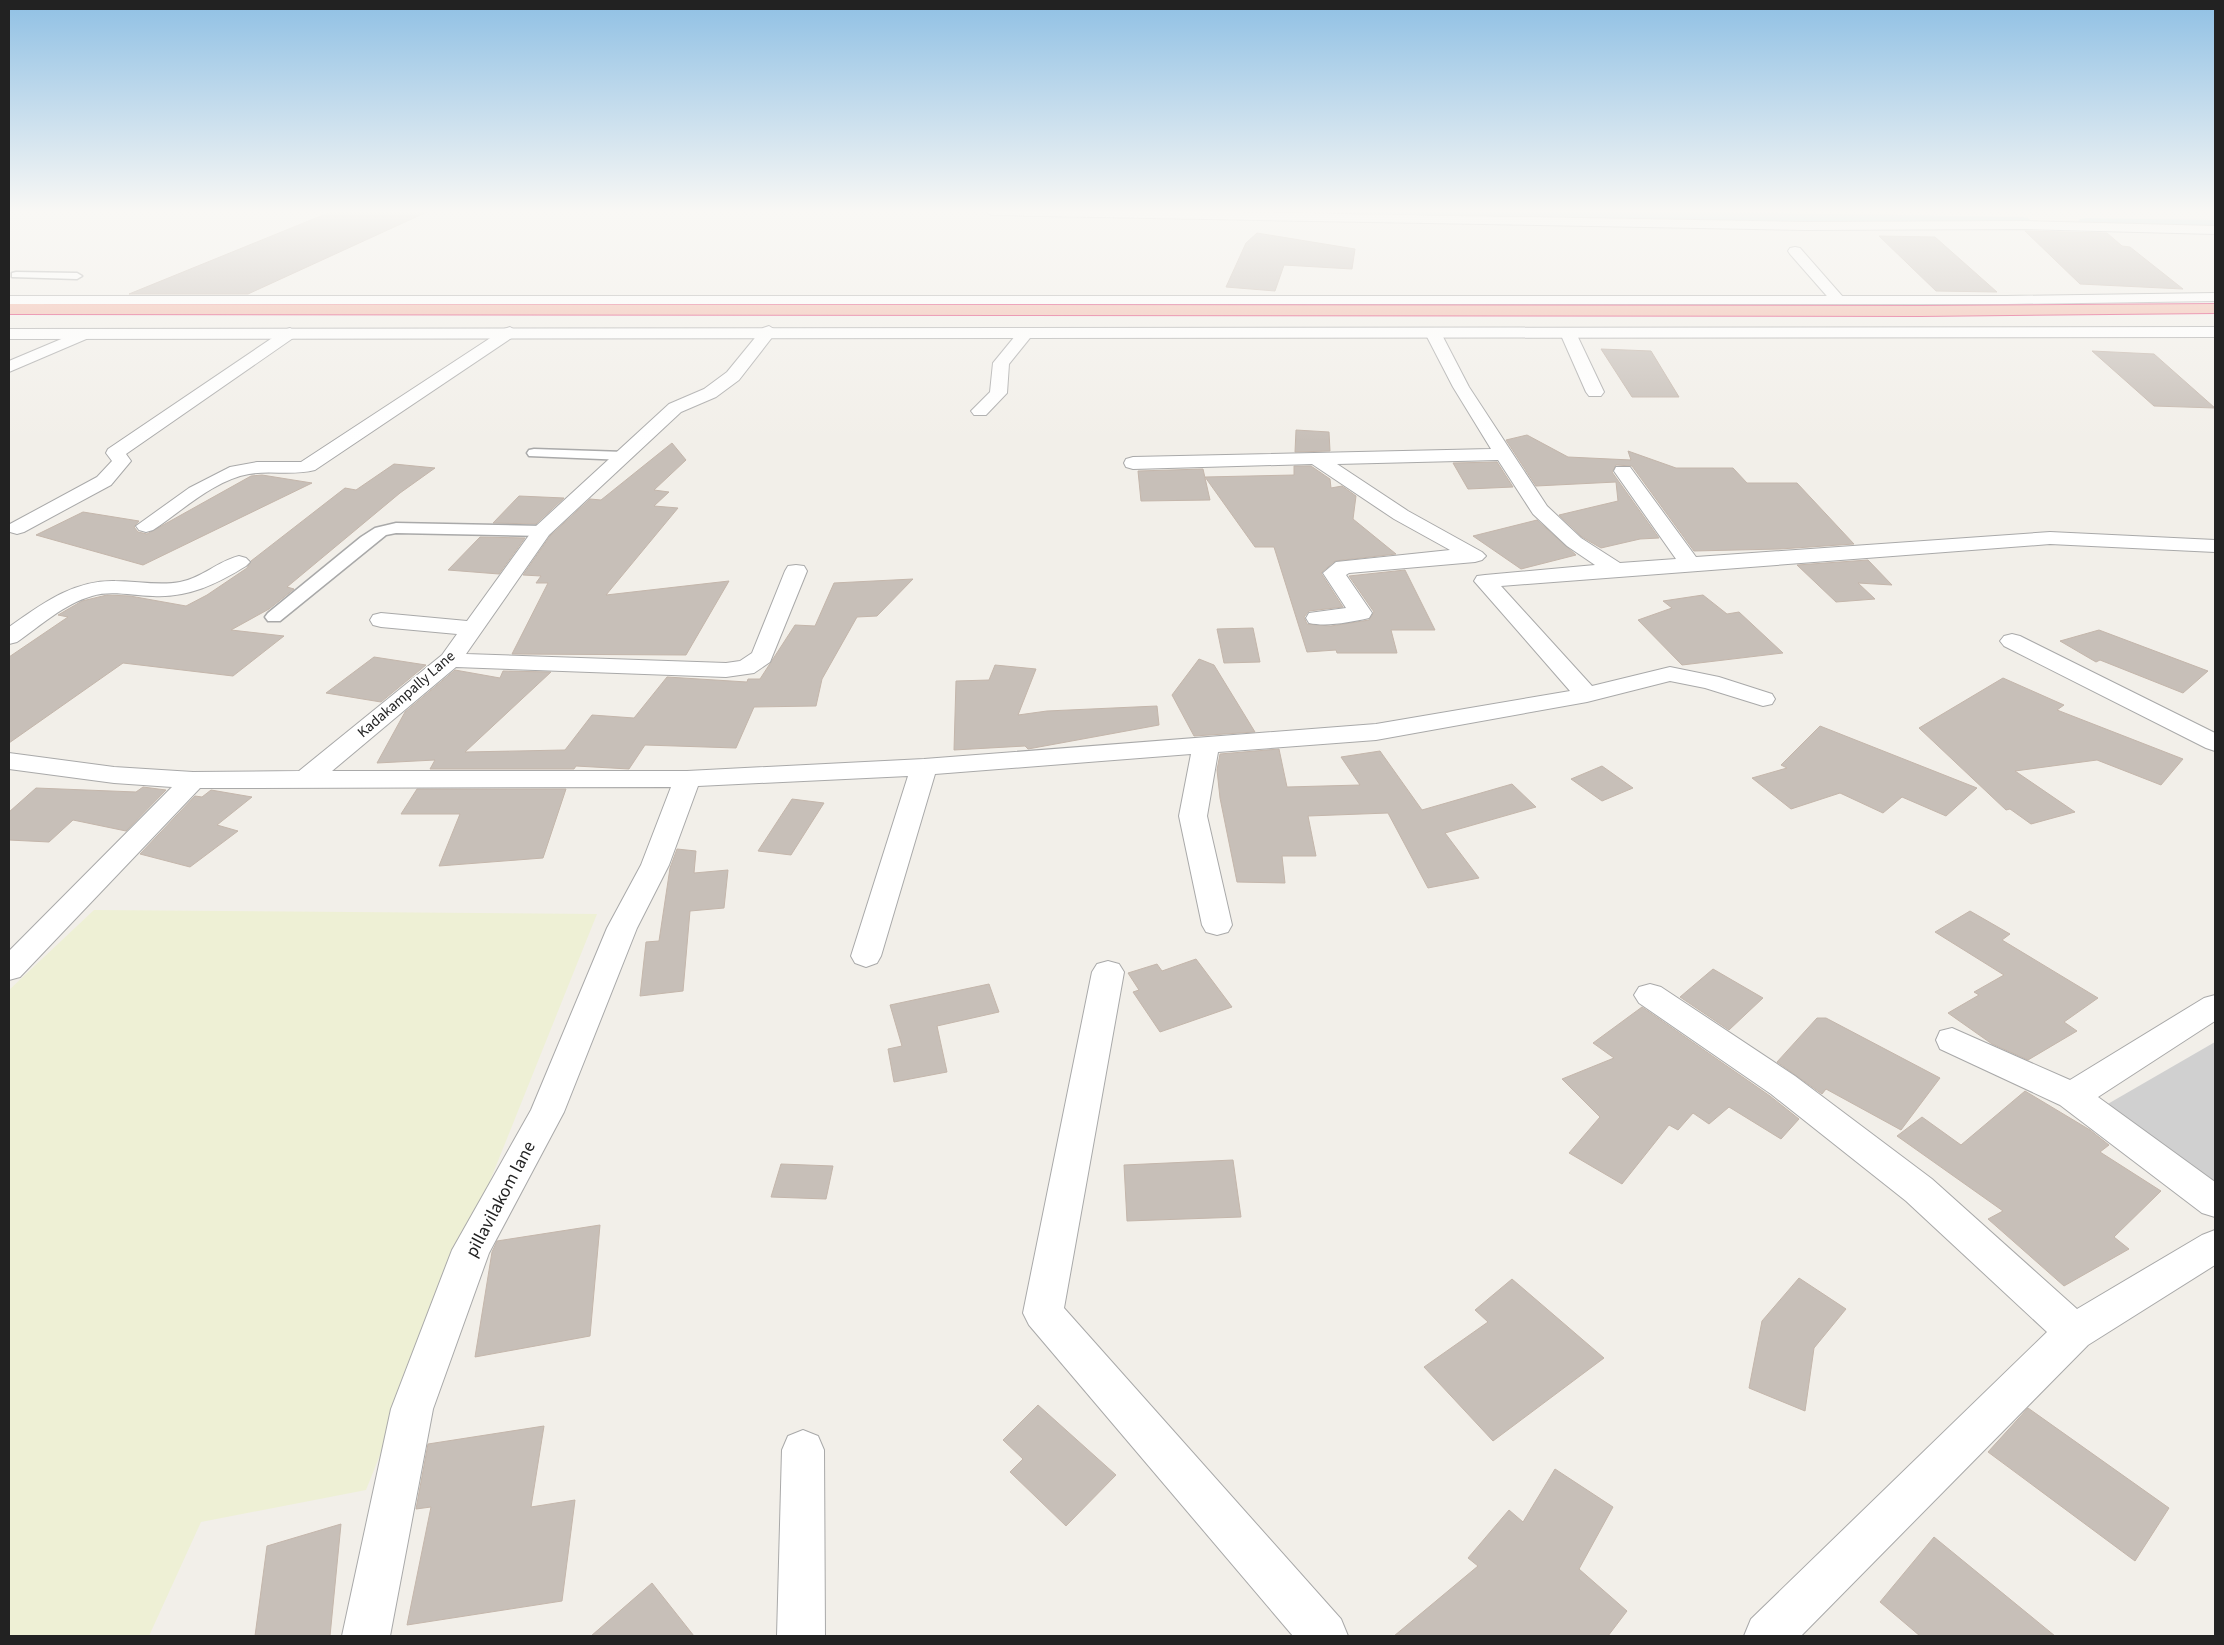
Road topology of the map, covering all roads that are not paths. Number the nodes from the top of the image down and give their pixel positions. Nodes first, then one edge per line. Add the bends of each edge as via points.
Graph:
1 (1827, 288) edge
2 (2215, 297) edge
3 (9, 300) edge
4 (1838, 300) junction
5 (9, 308) edge
6 (2215, 309) edge
7 (9, 321) edge
8 (2215, 322) edge
9 (510, 332) junction
10 (770, 332) junction
11 (2215, 332) edge
12 (290, 333) junction
13 (1433, 333) junction
14 (1568, 333) junction
15 (9, 334) edge
16 (85, 334) junction
17 (1026, 334) junction
18 (9, 367) edge
19 (1595, 392) dead end
20 (980, 411) dead end
21 (534, 453) dead end
22 (1504, 454) junction
23 (625, 456) junction
24 (1317, 459) junction
25 (1133, 463) dead end
26 (1623, 471) dead end
27 (146, 526) dead end
28 (17, 528) dead end
29 (542, 531) junction
30 (2215, 546) edge
31 (1475, 556) junction
32 (239, 562) dead end
33 (1690, 564) junction
34 (1616, 570) junction
35 (796, 571) dead end
36 (1485, 581) junction
37 (274, 617) dead end
38 (1317, 618) dead end
39 (381, 620) dead end
40 (472, 628) junction
41 (9, 637) edge
42 (2012, 641) dead end
43 (450, 660) junction
44 (1587, 695) junction
45 (1764, 699) dead end
46 (2215, 743) edge
47 (1206, 745) junction
48 (9, 761) edge
49 (924, 767) junction
50 (306, 779) junction
51 (687, 779) junction
52 (193, 780) junction
53 (1217, 925) dead end
54 (866, 956) dead end
55 (9, 969) edge
56 (1108, 972) dead end
57 (1650, 995) dead end
58 (2215, 1006) edge
59 (1952, 1040) dead end
60 (2072, 1096) junction
61 (2215, 1202) edge
62 (2215, 1246) edge
63 (2074, 1332) junction
64 (803, 1450) dead end
65 (366, 1636) edge
66 (801, 1636) edge
67 (1324, 1636) edge
68 (1768, 1636) edge

1 - 4 street
2 - 4 street
3 - 4 street
5 - 6 highway
7 - 8 highway
9 - 10 street
9 - 12 street
9 - 27 street via 308,466 288,470 250,468 229,475
10 - 17 street
10 - 23 street, Kadakampally Lane via 733,376 710,393 675,408
11 - 14 street
12 - 16 street
12 - 28 street via 115,453 122,461 104,481
13 - 14 street
13 - 17 street
13 - 22 street via 1461,387
14 - 19 street
15 - 16 street
16 - 18 street
17 - 20 street via 1001,363 998,393
21 - 23 lane
22 - 24 street
22 - 34 street via 1540,510 1574,542
23 - 29 street, Kadakampally Lane
24 - 25 street
24 - 31 street via 1401,515
26 - 33 street
29 - 37 lane via 396,528 381,531 352,551
29 - 40 street, Kadakampally Lane
30 - 33 street via 2050,538
31 - 36 street
31 - 38 street via 1344,567 1334,573 1361,613
32 - 41 street via 208,579 175,590 118,587 88,590
33 - 34 street
34 - 36 street
35 - 43 street via 762,657 746,668 726,670
36 - 44 street
39 - 40 street
40 - 43 street, Kadakampally Lane
42 - 46 street
43 - 50 street, Kadakampally Lane
44 - 45 street via 1670,674 1710,682
44 - 47 street via 1376,732
47 - 49 street
47 - 53 street via 1193,816
48 - 52 street via 114,775
49 - 51 street
49 - 54 street
50 - 51 street
50 - 52 street
51 - 65 street, pillavilakom lane via 655,865 622,928 547,1112 471,1250 412,1410
52 - 55 street
56 - 67 street via 1043,1313
57 - 63 street via 1783,1085 1919,1190
58 - 60 street
59 - 60 street
60 - 61 street
62 - 63 street
63 - 68 street
64 - 66 street

